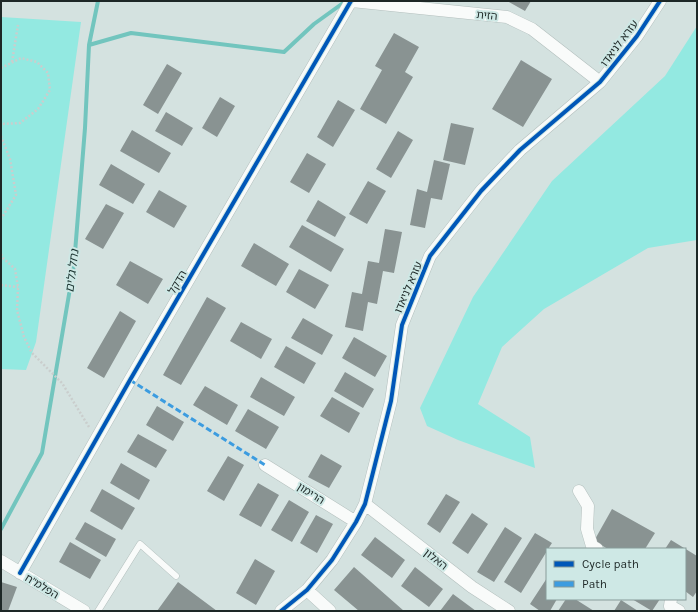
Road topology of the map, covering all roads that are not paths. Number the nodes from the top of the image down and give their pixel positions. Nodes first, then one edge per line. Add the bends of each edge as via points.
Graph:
1 (352, 1) edge
2 (660, 1) edge
3 (600, 82) junction
4 (265, 465) dead end
5 (579, 491) dead end
6 (365, 504) junction
7 (356, 522) junction
8 (595, 548) edge
9 (1, 561) edge
10 (20, 572) junction
11 (176, 576) dead end
12 (307, 590) junction
13 (84, 611) edge
14 (98, 611) edge
15 (281, 611) edge
16 (330, 611) edge
17 (509, 611) edge

1 - 3 street, הזית via 507,17 532,29
1 - 10 street, הדקל
2 - 3 street, עזרא לניאדו via 637,36
3 - 6 street, עזרא לניאדו via 520,150 481,191 430,256 402,325 391,401
4 - 7 street, הרימון
5 - 8 street via 588,506 587,529 592,546
6 - 7 street, עזרא לניאדו
6 - 17 street, האלון via 472,587
7 - 12 street, עזרא לניאדו via 332,560
9 - 10 street, הפלמ"ח
10 - 13 street, הפלמ"ח
11 - 14 lane via 140,544
12 - 15 street, עזרא לניאדו
12 - 16 street

